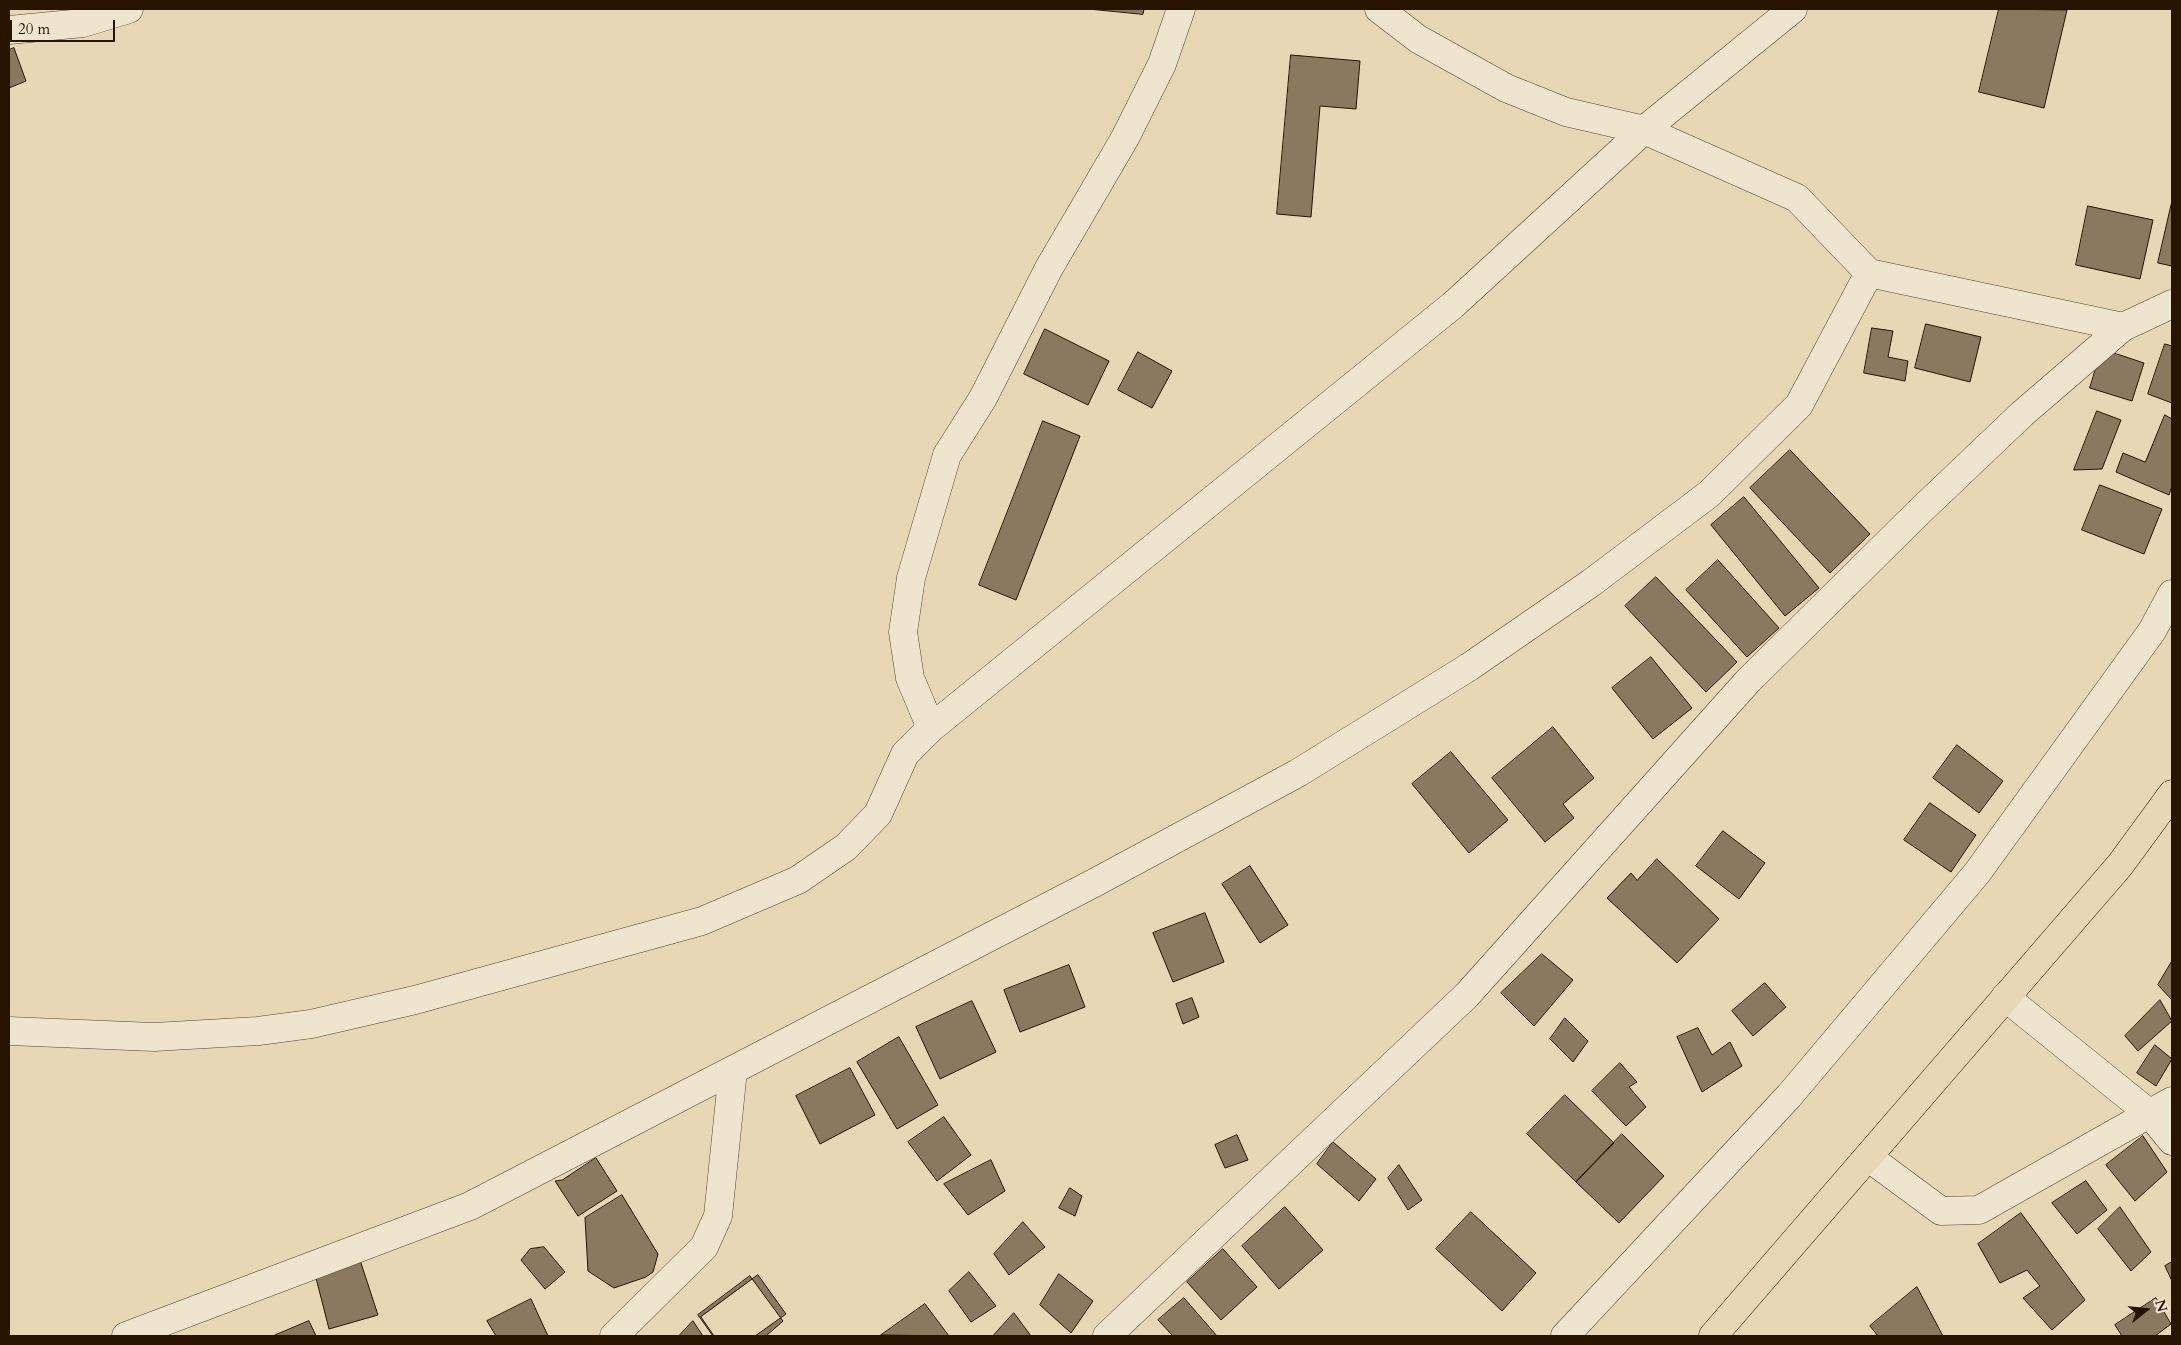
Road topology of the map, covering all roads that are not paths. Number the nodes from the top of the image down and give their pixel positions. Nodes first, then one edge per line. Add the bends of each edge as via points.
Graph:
1 (129, 9) edge
2 (1181, 9) edge
3 (1378, 9) edge
4 (1793, 9) edge
5 (9, 30) edge
6 (1644, 130) junction
7 (1869, 273) junction
8 (2172, 304) edge
9 (2123, 327) junction
10 (2172, 594) edge
11 (931, 728) junction
12 (2172, 794) edge
13 (2005, 997) junction
14 (9, 1031) edge
15 (734, 1070) junction
16 (2161, 1108) edge
17 (2172, 1141) edge
18 (1868, 1157) junction
19 (179, 1327) edge
20 (126, 1336) edge
21 (614, 1336) edge
22 (1107, 1336) edge
23 (1566, 1336) edge
24 (1713, 1336) edge

1 - 5 street via 83,23
2 - 11 street via 1162,64 1125,138 1049,268 983,398 947,455 911,578 903,632 910,678
3 - 6 street via 1418,39 1506,88 1566,112
4 - 6 street
6 - 7 street via 1797,198
6 - 11 street via 1453,305
7 - 9 street
7 - 15 street via 1798,405 1710,494 1591,583 1469,667 1298,773
8 - 9 street
9 - 22 street via 2022,414 1770,659 1467,995
10 - 23 street via 2152,631 1977,873 1789,1096
11 - 14 street via 905,754 878,814 846,847 798,880 702,921 415,1000 311,1024 258,1031 154,1037
12 - 13 highway via 2120,865
13 - 16 street
13 - 18 highway
15 - 19 street via 470,1206
15 - 21 street via 718,1216 704,1247
16 - 17 street
16 - 18 street via 1979,1210 1941,1211
18 - 24 highway
19 - 20 street

